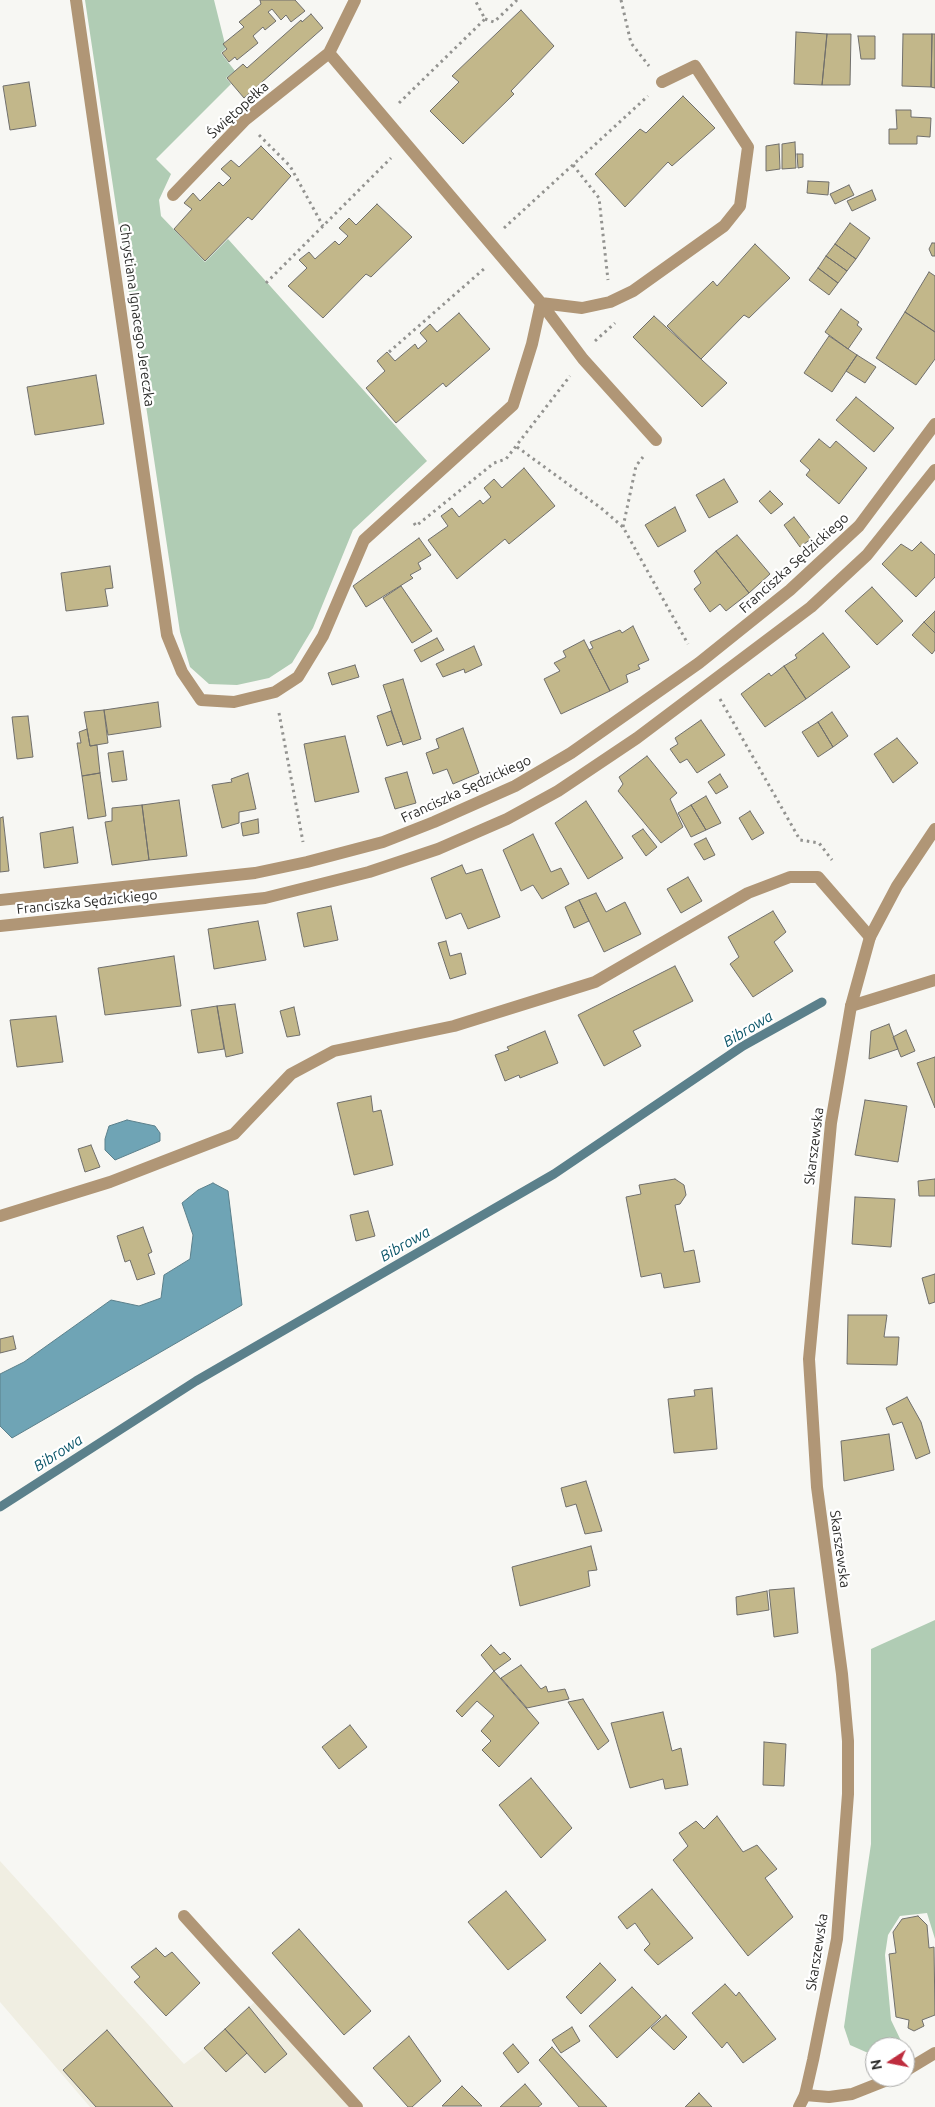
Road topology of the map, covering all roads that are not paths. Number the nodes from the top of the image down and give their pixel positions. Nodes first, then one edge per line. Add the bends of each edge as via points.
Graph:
1 (76, 0) edge
2 (355, 0) edge
3 (329, 53) junction
4 (662, 82) road end
5 (173, 195) dead end
6 (541, 303) junction
7 (935, 424) edge
8 (656, 440) road end
9 (935, 470) edge
10 (935, 829) edge
11 (0, 900) edge
12 (0, 926) edge
13 (870, 937) junction
14 (935, 980) edge
15 (851, 1006) junction
16 (0, 1216) edge
17 (184, 1916) dead end
18 (935, 2052) edge
19 (915, 2065) edge
20 (869, 2087) edge
21 (805, 2095) junction
22 (356, 2107) edge
23 (799, 2107) edge

1 - 6 street, Chrystiana Ignacego Jereczka via 167,635 182,672 201,700 234,702 275,692 298,677 323,636 364,540 513,405
2 - 3 street
3 - 5 street, Świętopełka via 245,120
3 - 6 street
4 - 6 street via 695,66 748,147 740,206 724,226 633,291 610,302 582,308
6 - 8 street via 583,359
7 - 11 street, Franciszka Sędzickiego via 860,526 790,590 699,663 572,753 515,786 382,842 255,874
9 - 12 street, Franciszka Sędzickiego via 867,555 811,607 637,738 558,791 507,819 438,849 378,869 265,898
10 - 13 street, Skarszewska via 897,886
13 - 15 street, Skarszewska
13 - 16 street via 818,877 790,877 748,893 595,982 454,1026 334,1051 291,1074 234,1134 110,1182
14 - 15 street
15 - 21 street, Skarszewska via 831,1123 809,1359 817,1487 842,1674 848,1741 848,1794 836,1939
17 - 22 street
18 - 19 street
20 - 21 street via 852,2094 829,2097
21 - 23 street, Skarszewska

